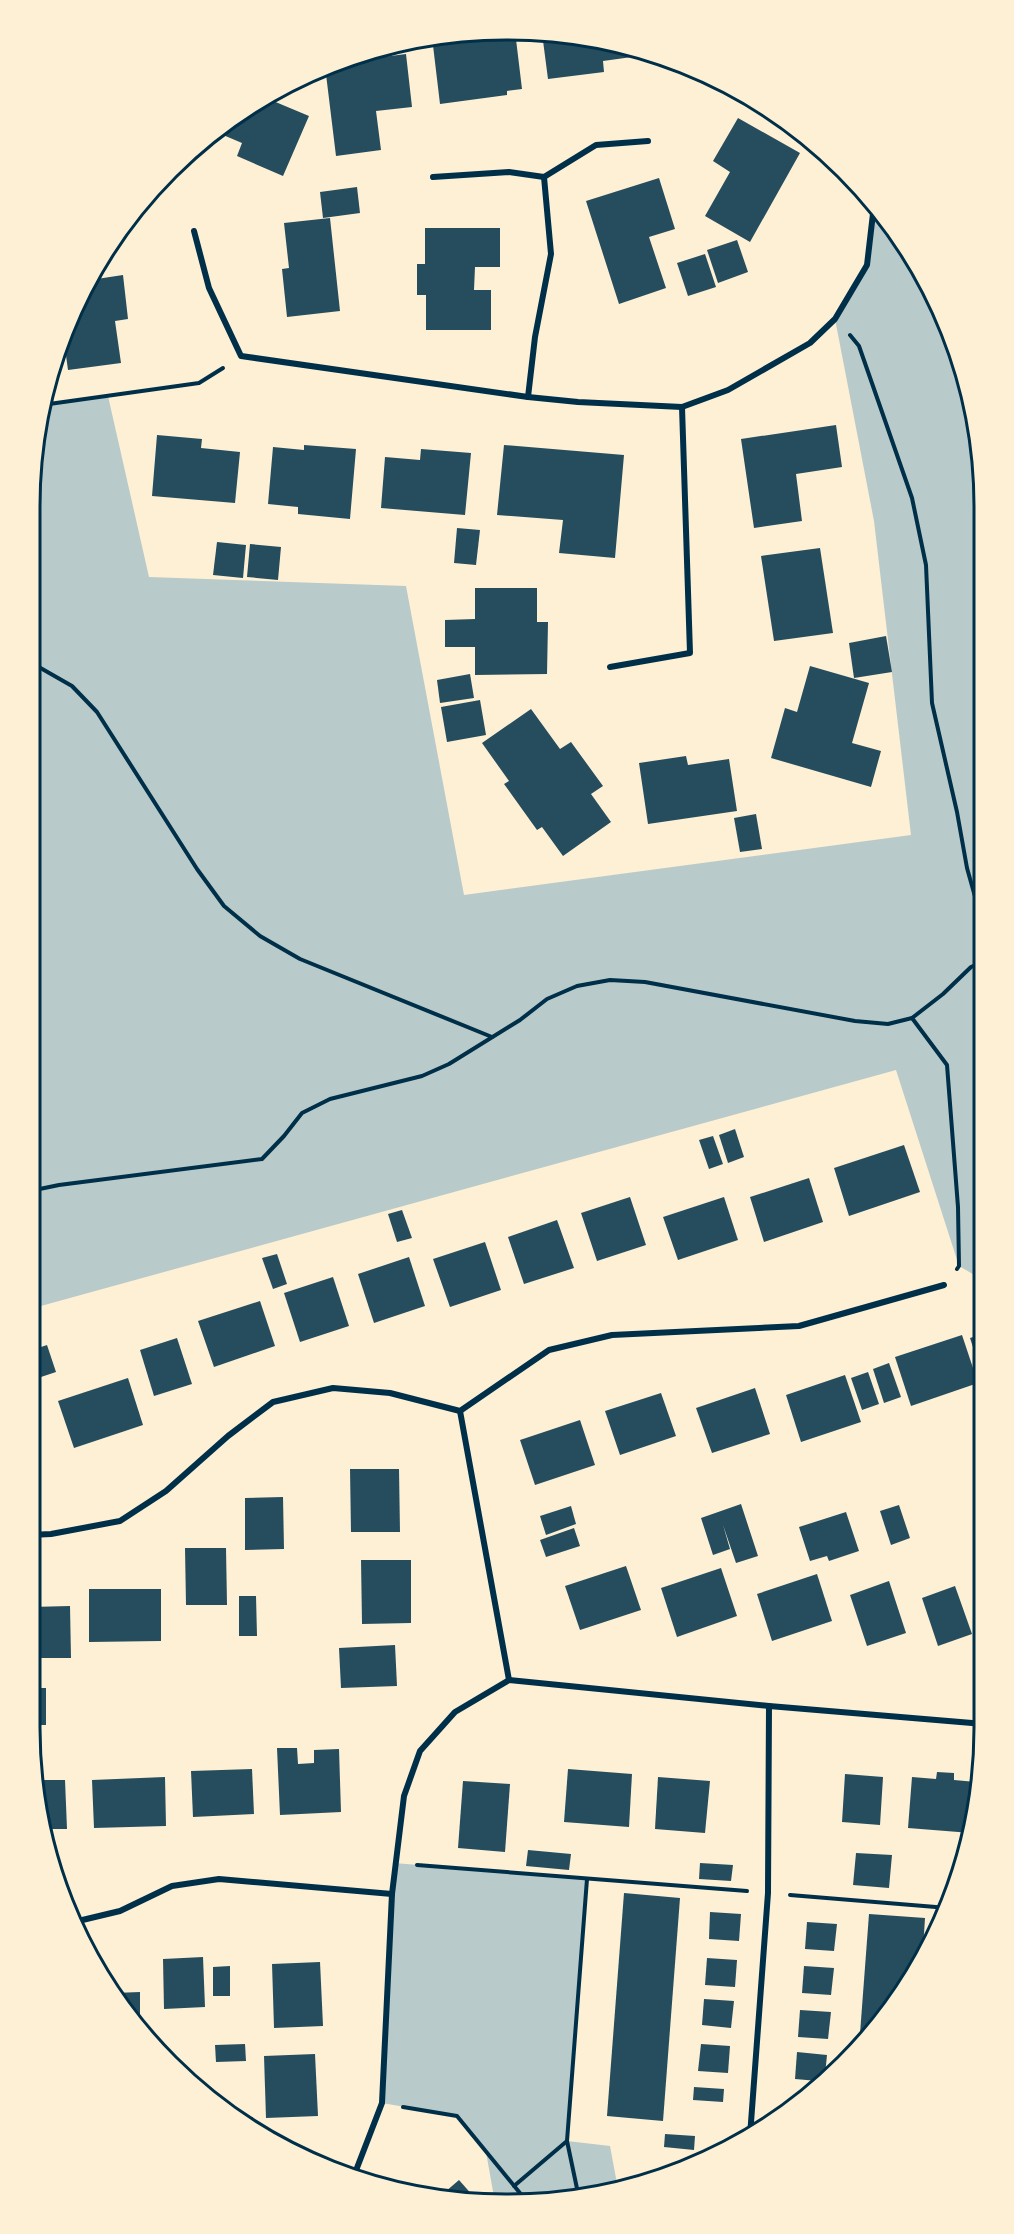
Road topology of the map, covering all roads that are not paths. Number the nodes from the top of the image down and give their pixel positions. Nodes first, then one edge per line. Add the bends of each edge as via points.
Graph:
1 (648, 141) dead end
2 (433, 177) dead end
3 (544, 177) junction
4 (873, 217) edge
5 (194, 231) dead end
6 (528, 397) junction
7 (682, 407) junction
8 (610, 667) dead end
9 (944, 1285) road end
10 (460, 1411) junction
11 (40, 1535) edge
12 (509, 1680) junction
13 (769, 1706) junction
14 (974, 1723) edge
15 (392, 1894) junction
16 (83, 1920) edge
17 (751, 2124) edge
18 (356, 2169) edge

1 - 3 street via 596,145
2 - 3 street via 509,172
3 - 6 street via 550,254
4 - 7 street via 867,265 835,320 810,343 748,379
5 - 6 street via 209,288 242,356
6 - 7 street
7 - 8 street via 690,653
9 - 10 street via 799,1326 612,1335 549,1350
10 - 11 street via 390,1393 333,1388 273,1402 166,1491 120,1521
10 - 12 street
12 - 13 street
12 - 15 street via 455,1712 420,1750 404,1796
13 - 14 street
13 - 17 street via 768,1893
15 - 16 street via 219,1879 172,1886 120,1911
15 - 18 street via 382,2103

